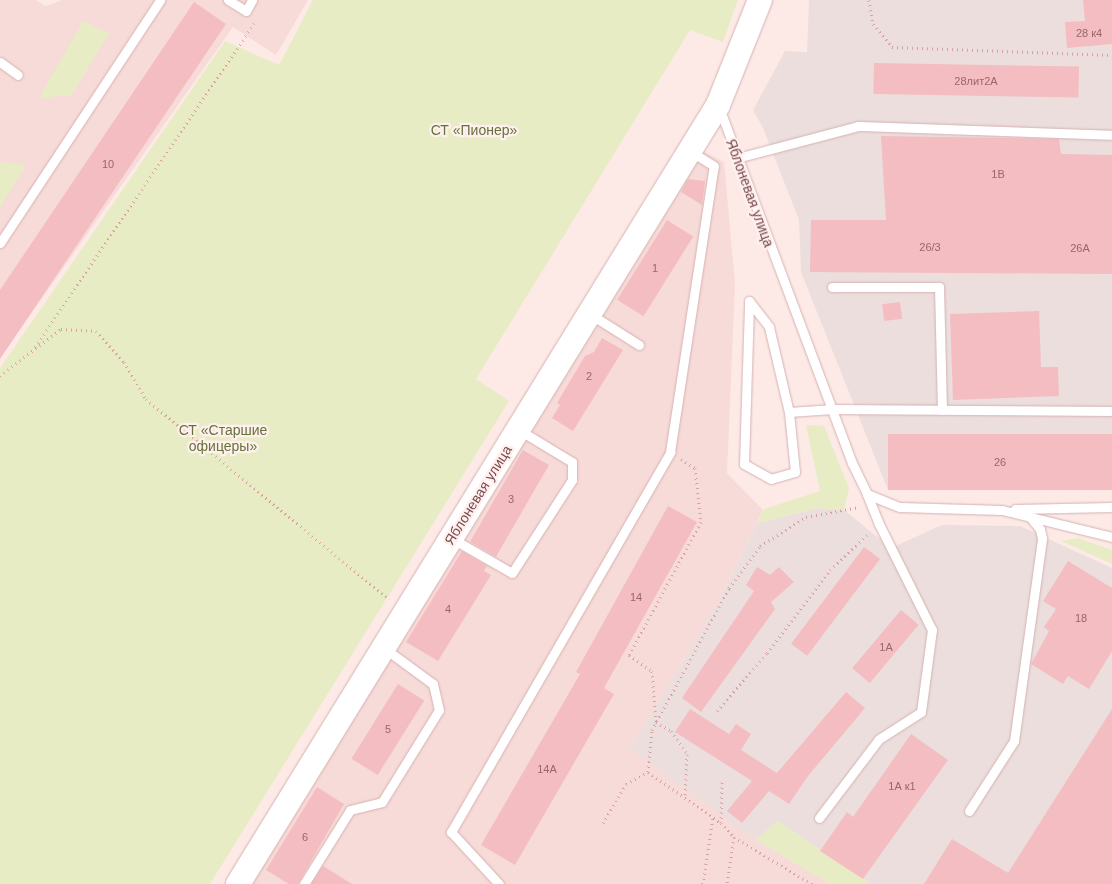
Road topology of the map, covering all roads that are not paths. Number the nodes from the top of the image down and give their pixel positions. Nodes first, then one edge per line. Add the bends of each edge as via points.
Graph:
1 (160, 0) edge
2 (228, 0) edge
3 (252, 0) edge
4 (760, 0) edge
5 (0, 62) edge
6 (18, 75) dead end
7 (718, 105) junction
8 (1112, 135) edge
9 (690, 152) junction
10 (737, 158) junction
11 (0, 243) edge
12 (832, 287) dead end
13 (589, 314) junction
14 (639, 345) dead end
15 (833, 409) junction
16 (942, 410) junction
17 (1112, 410) edge
18 (789, 412) junction
19 (518, 430) junction
20 (868, 494) junction
21 (1112, 506) edge
22 (1002, 510) junction
23 (1028, 516) junction
24 (1112, 537) edge
25 (451, 538) junction
26 (384, 647) junction
27 (969, 811) dead end
28 (819, 818) dead end
29 (241, 883) edge
30 (304, 884) edge
31 (499, 884) edge

1 - 11 lane
2 - 3 lane via 246,11
4 - 7 street, Яблоневая улица
5 - 6 lane
7 - 9 street, Яблоневая улица
7 - 10 lane, Яблоневая улица
8 - 10 lane via 858,126
9 - 13 street, Яблоневая улица
9 - 31 lane via 714,166 670,452 451,832
10 - 15 lane, Яблоневая улица
12 - 16 lane via 939,287
13 - 14 lane
13 - 19 street, Яблоневая улица
15 - 16 lane
15 - 18 lane
15 - 20 lane, Яблоневая улица via 852,463
16 - 17 lane
18 - 18 lane via 769,327 748,301 744,464 771,479 795,472
19 - 25 street, Яблоневая улица
19 - 25 lane via 572,462 572,480 512,573
20 - 22 lane via 900,507
20 - 28 lane, Яблоневая улица via 879,524 932,630 921,712 879,739
21 - 22 lane
22 - 23 lane
23 - 24 lane
23 - 27 lane via 1040,529 1042,538 1014,741
25 - 26 street, Яблоневая улица
26 - 29 street, Яблоневая улица
26 - 30 lane via 432,684 439,710 382,802 350,810

